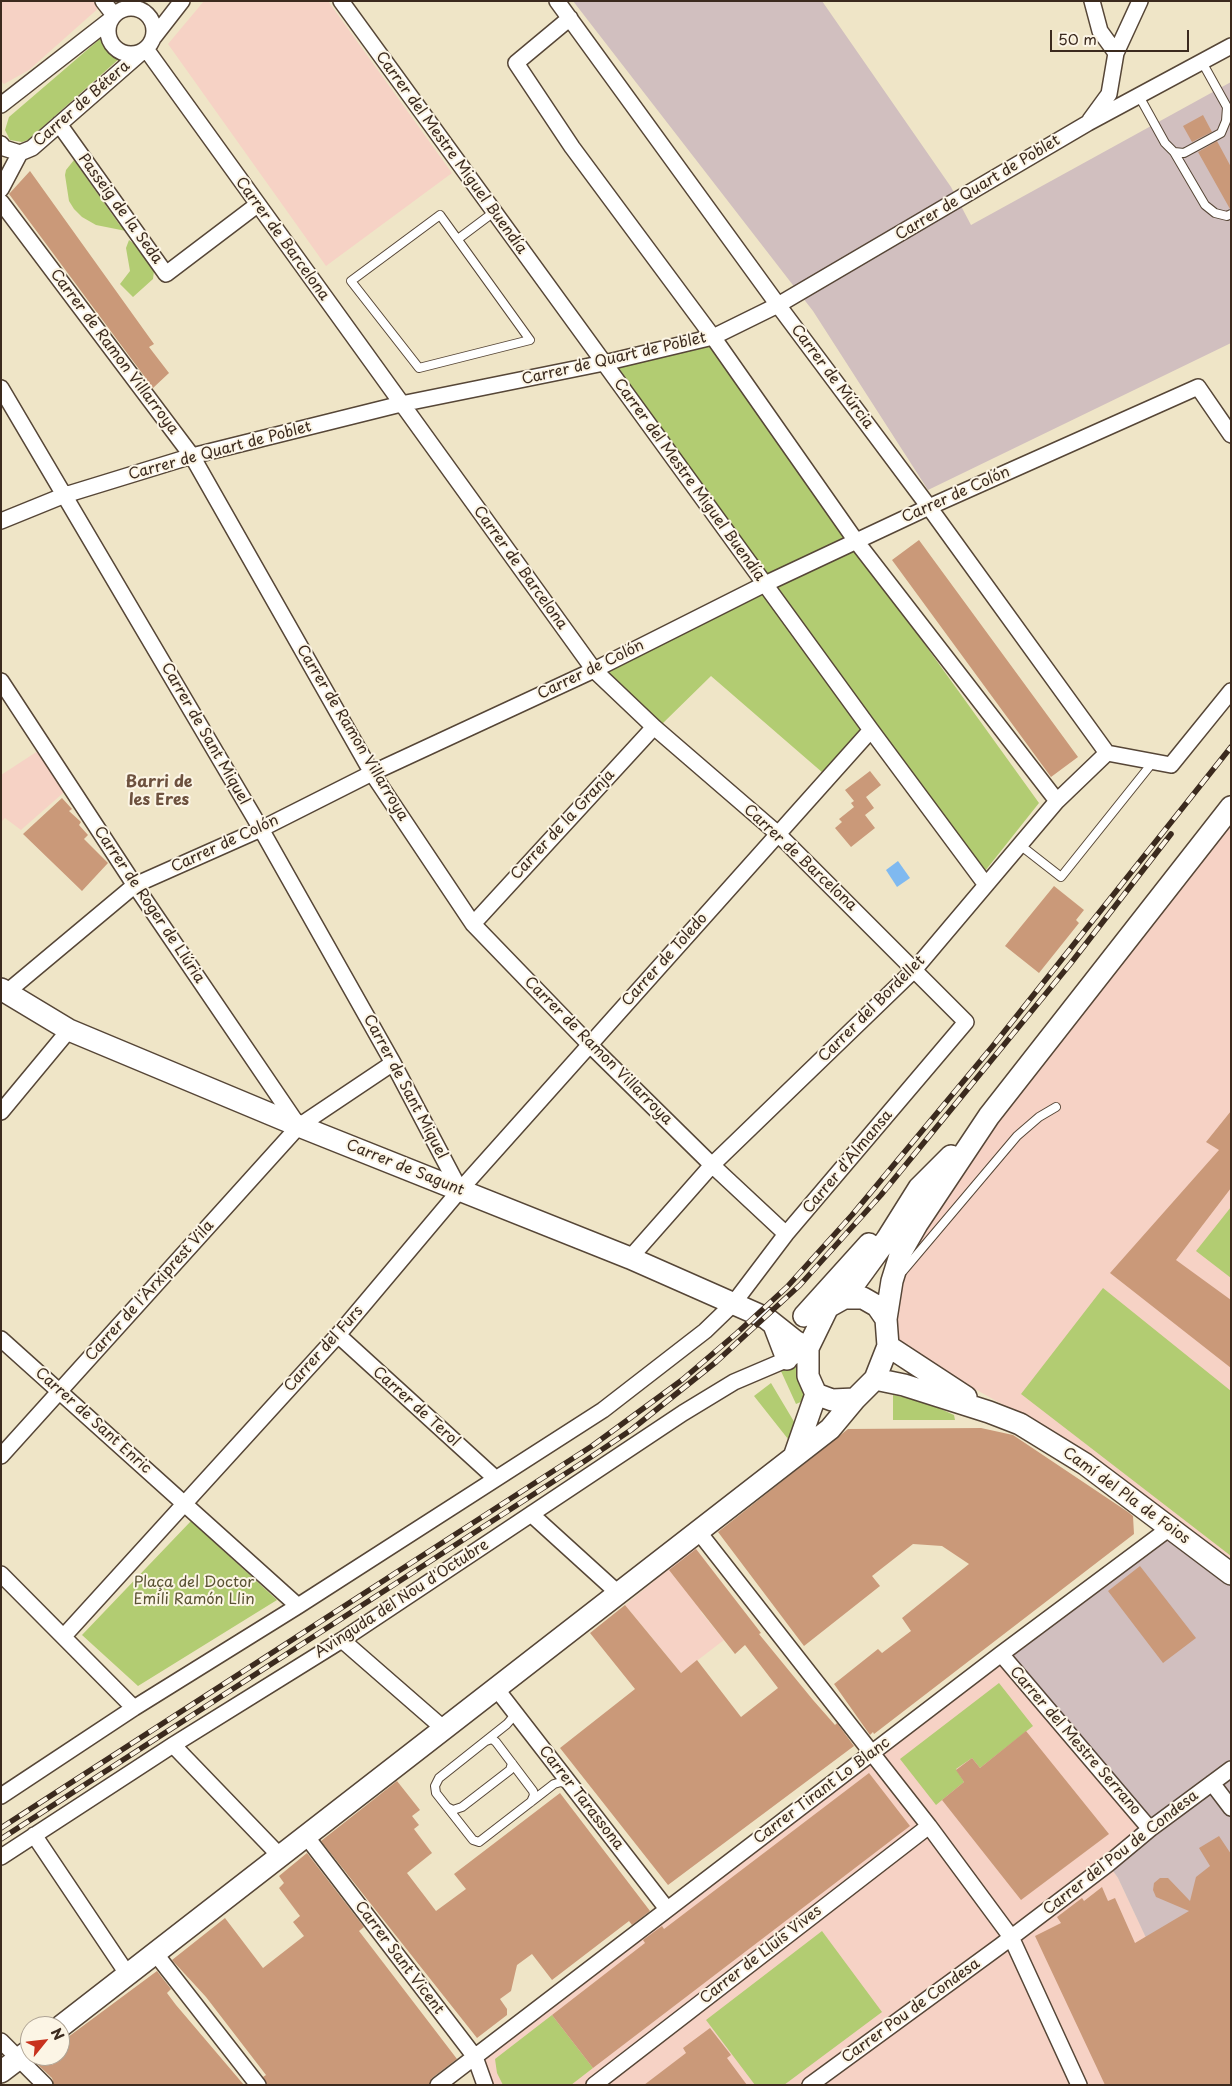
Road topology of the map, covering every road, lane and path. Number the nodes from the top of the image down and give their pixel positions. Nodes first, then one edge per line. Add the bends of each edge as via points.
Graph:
1 (103, 1) edge
2 (182, 1) edge
3 (341, 1) edge
4 (558, 1) edge
5 (1092, 1) edge
6 (1140, 1) edge
7 (117, 12) edge
8 (570, 18) junction
9 (147, 46) junction
10 (1231, 46) edge
11 (1116, 52) junction
12 (1202, 62) junction
13 (1139, 96) junction
14 (1, 105) edge
15 (1226, 121) junction
16 (1088, 123) junction
17 (59, 124) junction
18 (1231, 129) edge
19 (1, 144) edge
20 (1174, 152) junction
21 (20, 153) junction
22 (1, 189) edge
23 (1, 202) edge
24 (257, 204) junction
25 (494, 212) junction
26 (1231, 214) edge
27 (458, 239) junction
28 (778, 305) junction
29 (713, 337) junction
30 (604, 363) junction
31 (1, 388) edge
32 (401, 404) junction
33 (1231, 434) edge
34 (192, 456) junction
35 (65, 495) junction
36 (929, 506) junction
37 (1, 521) edge
38 (856, 540) junction
39 (765, 584) junction
40 (594, 670) junction
41 (1, 681) edge
42 (1231, 691) edge
43 (654, 727) junction
44 (870, 730) junction
45 (1107, 753) junction
46 (1153, 762) junction
47 (372, 773) junction
48 (1056, 801) junction
49 (1231, 807) edge
50 (261, 829) junction
51 (778, 834) junction
52 (1020, 845) junction
53 (986, 884) junction
54 (136, 885) junction
55 (472, 924) junction
56 (915, 969) junction
57 (4, 991) edge
58 (966, 1022) joint
59 (69, 1030) junction
60 (590, 1045) junction
61 (393, 1062) junction
62 (1056, 1107) dead end
63 (1, 1112) edge
64 (989, 1116) junction
65 (299, 1126) junction
66 (712, 1166) junction
67 (919, 1188) junction
68 (460, 1190) junction
69 (786, 1234) junction
70 (630, 1258) junction
71 (892, 1281) junction
72 (836, 1303) junction
73 (732, 1304) junction
74 (804, 1316) junction
75 (886, 1319) junction
76 (770, 1322) junction
77 (338, 1335) junction
78 (1, 1339) edge
79 (888, 1346) junction
80 (808, 1350) junction
81 (787, 1359) junction
82 (875, 1379) junction
83 (60, 1391) junction
84 (816, 1394) junction
85 (855, 1399) junction
86 (989, 1412) junction
87 (1, 1456) edge
88 (794, 1457) junction
89 (495, 1478) junction
90 (184, 1503) junction
91 (532, 1514) junction
92 (1171, 1527) junction
93 (698, 1531) junction
94 (1, 1574) edge
95 (1231, 1574) edge
96 (618, 1593) junction
97 (298, 1606) junction
98 (64, 1636) junction
99 (342, 1640) junction
100 (1001, 1654) junction
101 (495, 1687) junction
102 (134, 1708) junction
103 (513, 1710) junction
104 (443, 1728) junction
105 (486, 1741) junction
106 (173, 1745) junction
107 (871, 1753) junction
108 (512, 1763) junction
109 (1231, 1769) edge
110 (1212, 1783) junction
111 (571, 1786) junction
112 (1, 1796) edge
113 (530, 1803) junction
114 (446, 1806) junction
115 (1231, 1808) edge
116 (929, 1826) junction
117 (1150, 1829) junction
118 (34, 1835) junction
119 (306, 1836) junction
120 (280, 1856) junction
121 (1, 1857) edge
122 (667, 1909) junction
123 (1011, 1937) junction
124 (155, 1953) junction
125 (128, 1975) junction
126 (70, 2019) edge
127 (1, 2041) edge
128 (20, 2052) edge
129 (20, 2057) edge
130 (475, 2057) junction
131 (32, 2066) edge
132 (1, 2072) edge
133 (45, 2085) edge
134 (258, 2085) edge
135 (438, 2085) edge
136 (485, 2085) edge
137 (594, 2085) edge
138 (810, 2085) edge
139 (1078, 2085) edge

1 - 7 street
2 - 9 street, Carrer de Bétera
3 - 25 street, Carrer del Mestre Miguel Buendía
4 - 8 street, Carrer de Múrcia
5 - 11 street via 1100,30
6 - 11 street
7 - 9 street via 126,8 142,10 152,22
7 - 9 street via 108,33 112,45 130,54
7 - 14 street
8 - 28 street, Carrer de Múrcia
8 - 29 street via 516,63 572,147
9 - 17 street, Carrer de Bétera
9 - 24 street, Carrer de Barcelona
10 - 12 street, Carrer de Quart de Poblet
11 - 16 street via 1109,94
12 - 13 street, Carrer de Quart de Poblet
12 - 15 lane via 1227,107
13 - 16 street, Carrer de Quart de Poblet
13 - 20 lane via 1165,143
15 - 18 lane
15 - 20 lane via 1221,133 1184,153
16 - 28 street, Carrer de Quart de Poblet
17 - 21 street, Carrer de Bétera via 32,148
17 - 24 street, Passeig de la Seda via 166,274
19 - 21 street, Carrer de Bétera
20 - 26 lane via 1204,205 1215,213
21 - 22 street, Carrer de Bétera
23 - 34 street, Carrer de Ramon Villarroya
24 - 32 street, Carrer de Barcelona
25 - 27 lane
25 - 30 street, Carrer del Mestre Miguel Buendía
27 - 27 lane via 440,215 351,281 419,368 530,340
28 - 29 street, Carrer de Quart de Poblet
28 - 36 street, Carrer de Múrcia
29 - 30 street, Carrer de Quart de Poblet
29 - 38 street
30 - 32 street, Carrer de Quart de Poblet
30 - 39 street, Carrer del Mestre Miguel Buendía
31 - 35 street, Carrer de Sant Miquel
32 - 34 street, Carrer de Quart de Poblet
32 - 40 street, Carrer de Barcelona
33 - 36 street, Carrer de Colón via 1198,387
34 - 35 street, Carrer de Quart de Poblet
34 - 47 street, Carrer de Ramon Villarroya
35 - 37 street, Carrer de Quart de Poblet
35 - 50 street, Carrer de Sant Miquel
36 - 38 street, Carrer de Colón
36 - 45 street, Carrer de Múrcia
38 - 39 street, Carrer de Colón
38 - 48 street
39 - 40 street, Carrer de Colón
39 - 44 street, Carrer del Mestre Miguel Buendía
40 - 43 street, Carrer de Barcelona
40 - 47 street, Carrer de Colón
41 - 54 street, Carrer de Roger de Llúria
42 - 46 street via 1171,765
43 - 51 street, Carrer de Barcelona
43 - 55 street, Carrer de la Granja
44 - 51 street, Carrer de Toledo
44 - 53 street, Carrer del Mestre Miguel Buendía
45 - 46 street
45 - 48 street, Carrer del Bordellet
46 - 52 lane via 1061,877
47 - 50 street, Carrer de Colón
47 - 55 street, Carrer de Ramon Villarroya
48 - 52 street, Carrer del Bordellet
49 - 64 street
50 - 54 street, Carrer de Colón
50 - 61 street, Carrer de Sant Miquel
51 - 56 street, Carrer de Barcelona
51 - 60 street, Carrer de Toledo
52 - 53 street, Carrer del Bordellet
53 - 56 street, Carrer del Bordellet
54 - 57 street, Carrer de Colón
54 - 65 street, Carrer de Roger de Llúria
55 - 60 street, Carrer de Ramon Villarroya
56 - 58 street, Carrer de Barcelona
56 - 66 street, Carrer del Bordellet
57 - 59 street, Carrer de Sagunt
58 - 69 street, Carrer d'Almansa
59 - 63 street
59 - 65 street, Carrer de Sagunt
60 - 66 street, Carrer de Ramon Villarroya
60 - 68 street, Carrer de Toledo
61 - 65 street, Carrer de l'Arxiprest Vila
61 - 68 street, Carrer de Sant Miquel
62 - 71 lane via 1017,1136
64 - 67 street
64 - 71 street via 917,1224 901,1252
65 - 68 street, Carrer de Sagunt
65 - 83 street, Carrer de l'Arxiprest Vila
66 - 69 street, Carrer de Ramon Villarroya
66 - 70 street, Carrer del Bordellet
67 - 72 street via 887,1240
67 - 74 street
68 - 70 street, Carrer de Sagunt
68 - 77 street, Carrer del Furs
69 - 73 street, Carrer d'Almansa
70 - 73 street, Carrer de Sagunt
71 - 75 street
72 - 74 street
72 - 75 street via 863,1298 877,1306
72 - 80 street
73 - 76 street, Carrer de Sagunt
73 - 89 street via 705,1331 603,1410
74 - 76 street
75 - 79 street
76 - 80 street, Carrer de Sagunt
76 - 81 street
77 - 89 street, Carrer de Terol
77 - 90 street, Carrer del Furs
78 - 83 street, Carrer de Sant Enric
79 - 82 street
79 - 86 street, Camí del Pla de Foios
80 - 81 street, Avinguda del Nou d'Octubre
80 - 84 street via 808,1376
81 - 91 street, Avinguda del Nou d'Octubre via 734,1382
82 - 85 street
82 - 86 street, Camí del Pla de Foios
83 - 87 street, Carrer de l'Arxiprest Vila
83 - 90 street, Carrer de Sant Enric
84 - 85 street via 832,1400
84 - 88 street
85 - 88 street via 830,1429
86 - 92 street, Camí del Pla de Foios via 1020,1424 1086,1464
88 - 93 street
89 - 97 street
90 - 97 street
90 - 98 street
91 - 96 street
91 - 99 street, Avinguda del Nou d'Octubre
92 - 95 street, Camí del Pla de Foios
92 - 100 street, Carrer Tirant Lo Blanc
93 - 96 street
93 - 107 street
94 - 98 street
96 - 101 street
97 - 102 street
98 - 102 street
99 - 104 street
99 - 106 street, Avinguda del Nou d'Octubre
100 - 107 street, Carrer Tirant Lo Blanc
100 - 117 street, Carrer del Mestre Serrano
101 - 103 street, Carrer Tarassona
101 - 104 street
102 - 112 street
103 - 105 lane via 511,1720
103 - 111 street, Carrer Tarassona
104 - 119 street
105 - 108 lane via 492,1739 496,1742
105 - 114 lane via 436,1782 436,1793
106 - 118 street, Avinguda del Nou d'Octubre
106 - 120 street
107 - 116 street
107 - 122 street, Carrer Tirant Lo Blanc
108 - 113 lane via 533,1790
108 - 114 lane via 510,1770 462,1807 453,1810
109 - 110 street, Carrer del Pou de Condesa
110 - 115 street
110 - 117 street, Carrer del Pou de Condesa
111 - 113 lane via 561,1782 554,1784
111 - 122 street, Carrer Tarassona
113 - 114 lane via 479,1842
116 - 123 street
116 - 137 street, Carrer de Lluís Vives
117 - 123 street, Carrer del Pou de Condesa
118 - 121 street, Avinguda del Nou d'Octubre
118 - 125 street
119 - 120 street
119 - 130 street, Carrer Sant Vicent
120 - 124 street
122 - 130 street, Carrer Tirant Lo Blanc
123 - 138 street, Carrer Pou de Condesa
123 - 139 street
124 - 125 street
124 - 134 street
125 - 126 street
127 - 128 street
129 - 132 street
130 - 135 street, Carrer Tirant Lo Blanc
130 - 136 street, Carrer Sant Vicent
131 - 133 street

